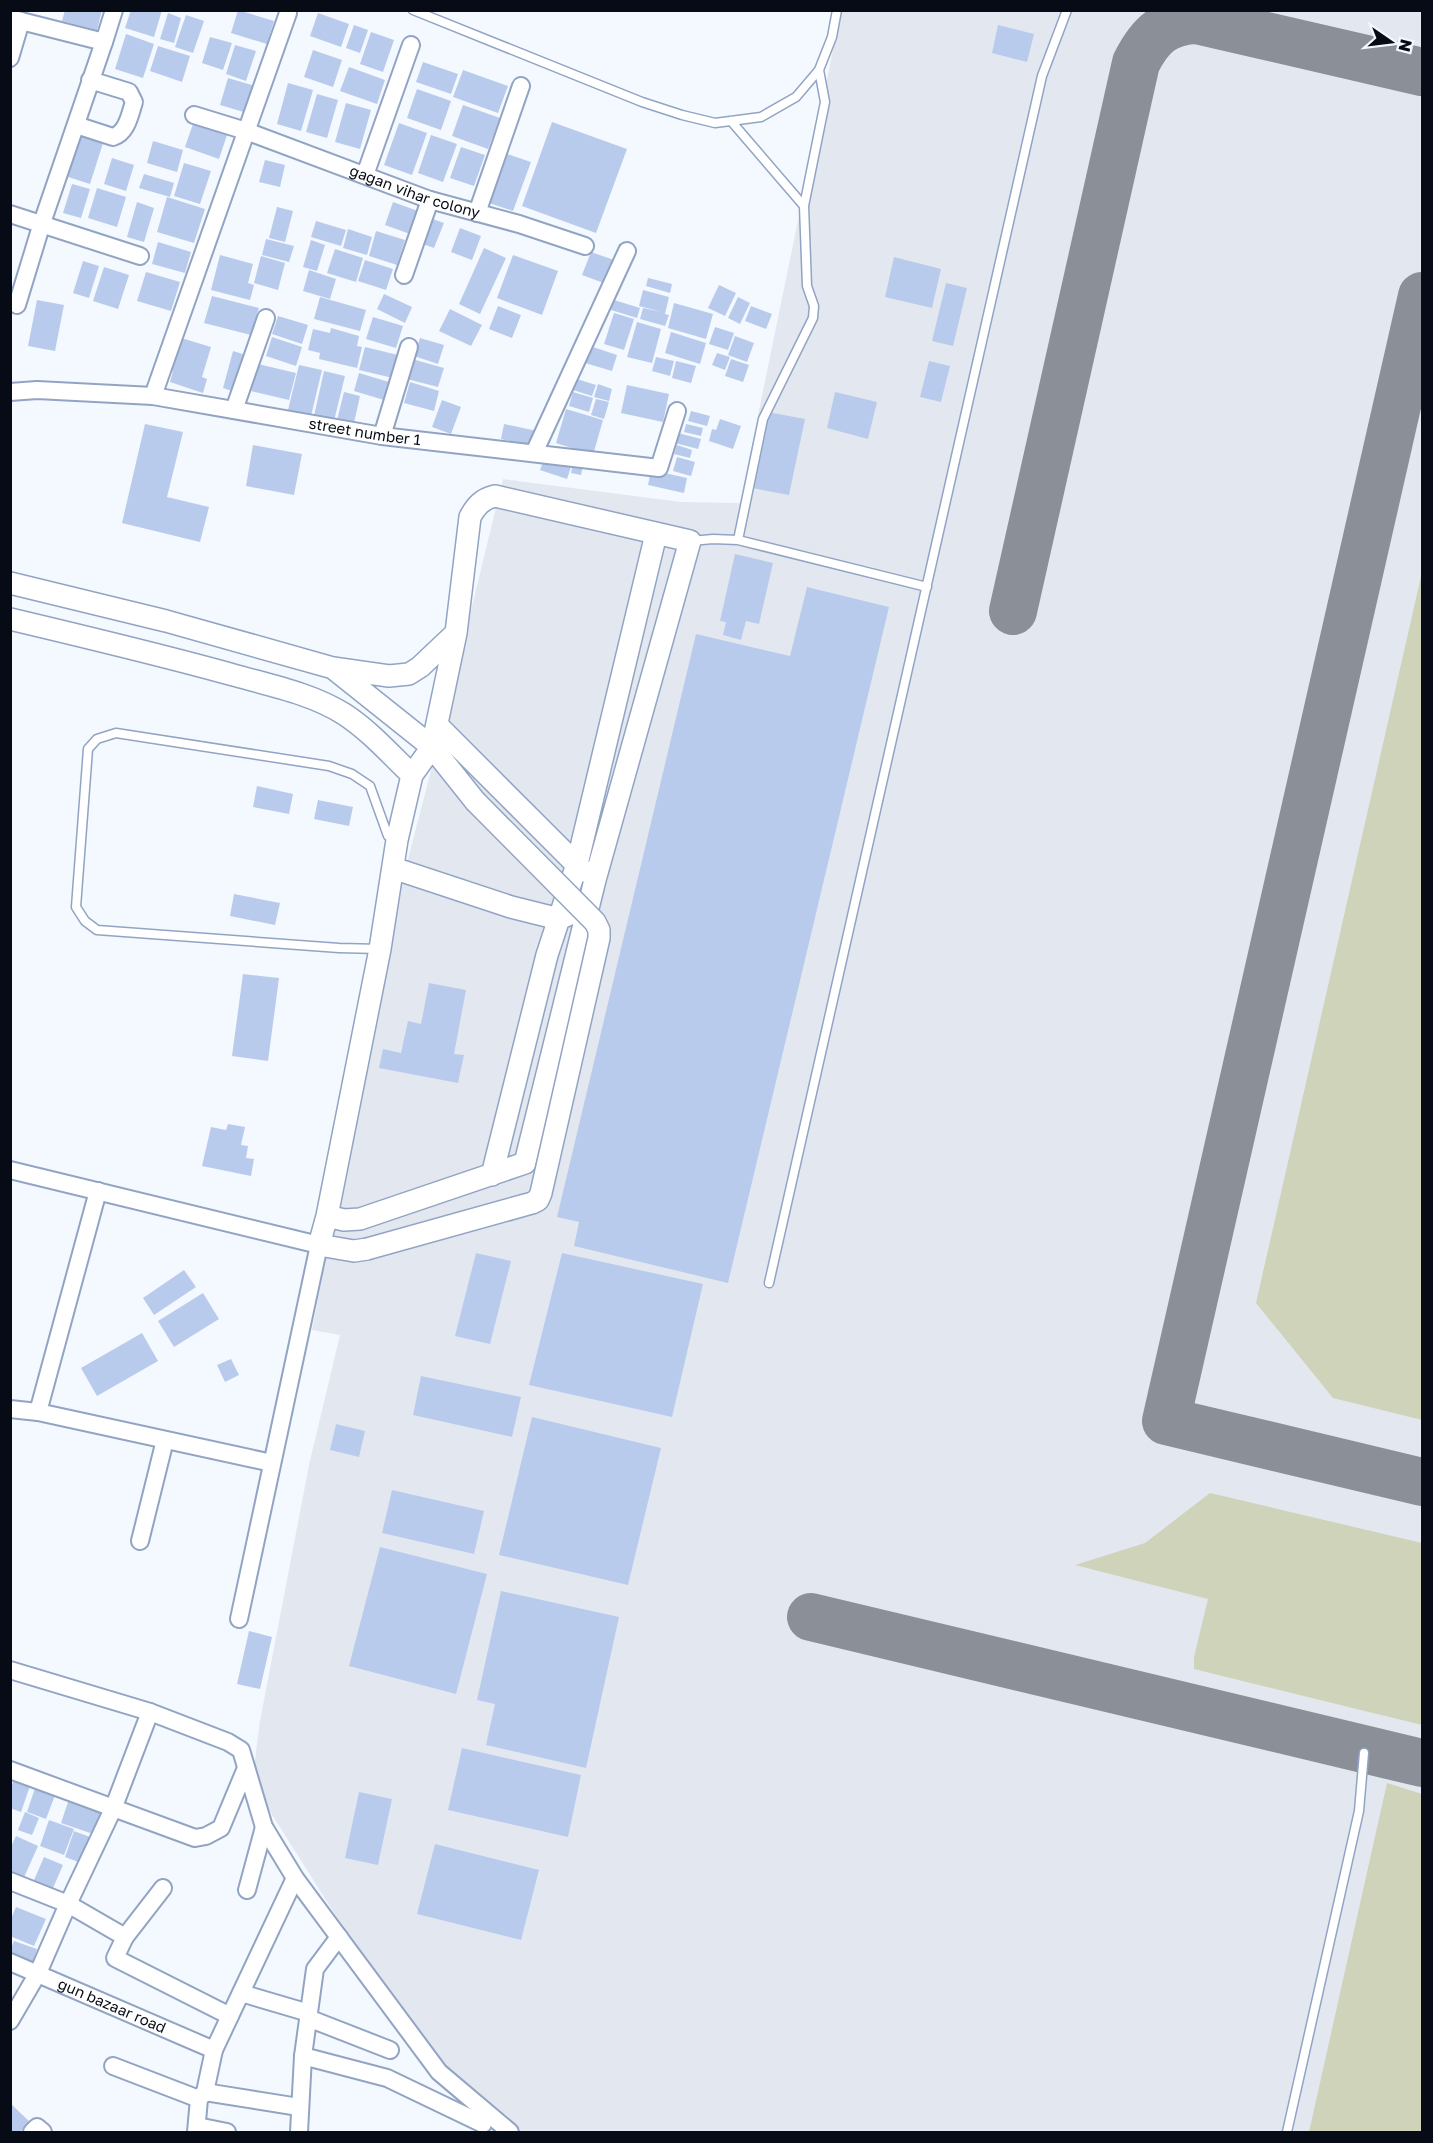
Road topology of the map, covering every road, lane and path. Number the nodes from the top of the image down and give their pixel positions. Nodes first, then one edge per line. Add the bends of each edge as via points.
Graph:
1 (114, 10) edge
2 (413, 10) edge
3 (837, 10) edge
4 (1067, 10) edge
5 (288, 13) dead end
6 (16, 19) edge
7 (104, 42) junction
8 (411, 45) dead end
9 (10, 58) edge
10 (819, 70) junction
11 (90, 80) junction
12 (521, 86) dead end
13 (194, 115) dead end
14 (731, 121) junction
15 (76, 125) junction
16 (246, 132) junction
17 (366, 175) junction
18 (430, 200) junction
19 (804, 206) junction
20 (477, 213) junction
21 (10, 214) edge
22 (42, 223) junction
23 (585, 246) dead end
24 (627, 250) dead end
25 (140, 256) dead end
26 (404, 275) dead end
27 (17, 305) dead end
28 (266, 318) dead end
29 (409, 347) dead end
30 (10, 392) edge
31 (153, 396) junction
32 (234, 410) junction
33 (677, 411) dead end
34 (382, 436) junction
35 (534, 453) junction
36 (657, 534) junction
37 (738, 540) junction
38 (690, 541) junction
39 (10, 583) edge
40 (927, 587) junction
41 (10, 619) edge
42 (166, 621) junction
43 (456, 633) junction
44 (159, 654) junction
45 (300, 659) junction
46 (333, 668) junction
47 (291, 691) junction
48 (437, 725) junction
49 (432, 747) junction
50 (412, 776) junction
51 (397, 840) junction
52 (577, 864) junction
53 (393, 868) junction
54 (559, 919) junction
55 (380, 949) junction
56 (10, 1170) edge
57 (492, 1175) junction
58 (98, 1191) junction
59 (327, 1216) junction
60 (319, 1245) junction
61 (769, 1282) dead end
62 (10, 1409) edge
63 (38, 1412) junction
64 (165, 1440) junction
65 (272, 1463) junction
66 (140, 1540) dead end
67 (239, 1619) dead end
68 (10, 1670) edge
69 (150, 1712) junction
70 (1364, 1753) dead end
71 (246, 1768) junction
72 (10, 1770) edge
73 (113, 1809) junction
74 (264, 1827) junction
75 (295, 1878) junction
76 (10, 1881) edge
77 (164, 1888) dead end
78 (247, 1890) dead end
79 (68, 1904) junction
80 (125, 1937) junction
81 (339, 1937) junction
82 (10, 1962) edge
83 (38, 1973) junction
84 (241, 1993) junction
85 (309, 2015) junction
86 (230, 2016) junction
87 (10, 2021) edge
88 (214, 2050) junction
89 (390, 2050) dead end
90 (303, 2056) junction
91 (113, 2066) dead end
92 (202, 2095) junction
93 (299, 2107) junction
94 (485, 2125) edge
95 (196, 2129) edge
96 (33, 2133) edge
97 (43, 2133) edge
98 (227, 2133) edge
99 (299, 2133) edge
100 (510, 2133) edge
101 (1287, 2133) edge

1 - 7 street
2 - 14 lane via 642,102 715,123
3 - 10 lane via 832,38
4 - 40 lane via 1042,76
5 - 16 street
6 - 7 street
6 - 9 street
7 - 11 street
8 - 17 street
10 - 14 lane via 796,97 761,117
10 - 19 lane via 825,102
11 - 15 street
11 - 15 street via 129,92 134,102 127,123 114,137
12 - 20 street
13 - 16 street, gagan vihar colony
14 - 19 lane
15 - 22 street
16 - 17 street, gagan vihar colony
16 - 31 street
17 - 18 street, gagan vihar colony
18 - 20 street, gagan vihar colony
18 - 26 street
19 - 37 lane via 807,286 814,306 813,318 763,419
20 - 23 street, gagan vihar colony
21 - 22 street
22 - 25 street
22 - 27 street
24 - 35 street
28 - 32 street
29 - 34 street
30 - 31 street, street number 1
31 - 32 street, street number 1
32 - 34 street, street number 1
33 - 35 street, street number 1 via 659,468
34 - 35 street, street number 1
36 - 38 street
36 - 43 street via 495,496 486,498 470,517
36 - 52 street
37 - 38 lane
37 - 40 lane
38 - 57 street via 595,880 525,1163
39 - 42 street
40 - 61 lane
41 - 44 street
42 - 44 street
42 - 45 street
43 - 46 street via 409,674 389,676
43 - 48 street
44 - 47 street
45 - 46 street
45 - 47 street
46 - 49 street
47 - 50 street via 343,714 367,731
48 - 49 street
48 - 52 street
49 - 50 street
49 - 60 street, bridge via 475,801 595,922 599,938 538,1200 367,1249 354,1251
50 - 51 street
51 - 53 street
51 - 55 lane via 388,837 370,786 329,766 116,733 97,739 88,749 76,907 97,930
52 - 54 street via 586,874 586,889 568,917
53 - 54 street
53 - 55 street
54 - 57 street
55 - 59 street
56 - 58 street
57 - 59 street via 360,1218
58 - 60 street
58 - 63 street
59 - 60 street
60 - 65 street
62 - 63 street
63 - 64 street
64 - 65 street
64 - 66 street
65 - 67 street
68 - 69 street
69 - 71 street via 228,1742 241,1750
69 - 73 street
70 - 101 lane via 1359,1811
71 - 73 street via 221,1828 206,1836 195,1838
71 - 74 street
72 - 73 street
73 - 79 street
74 - 75 street
74 - 78 street
75 - 81 street
75 - 84 street
76 - 79 street
77 - 80 street
79 - 80 street
79 - 83 street
80 - 86 street via 115,1958
81 - 85 street via 315,1968
81 - 94 street via 439,2072
82 - 83 street, gun bazaar road
83 - 87 street
83 - 88 street, gun bazaar road
84 - 85 street
84 - 86 street
85 - 89 street
85 - 90 street
86 - 88 street
88 - 92 street
90 - 93 street
90 - 94 street via 387,2078
91 - 92 street
92 - 93 street
92 - 95 street
93 - 99 street
94 - 100 street
95 - 98 street
96 - 97 street via 37,2127

